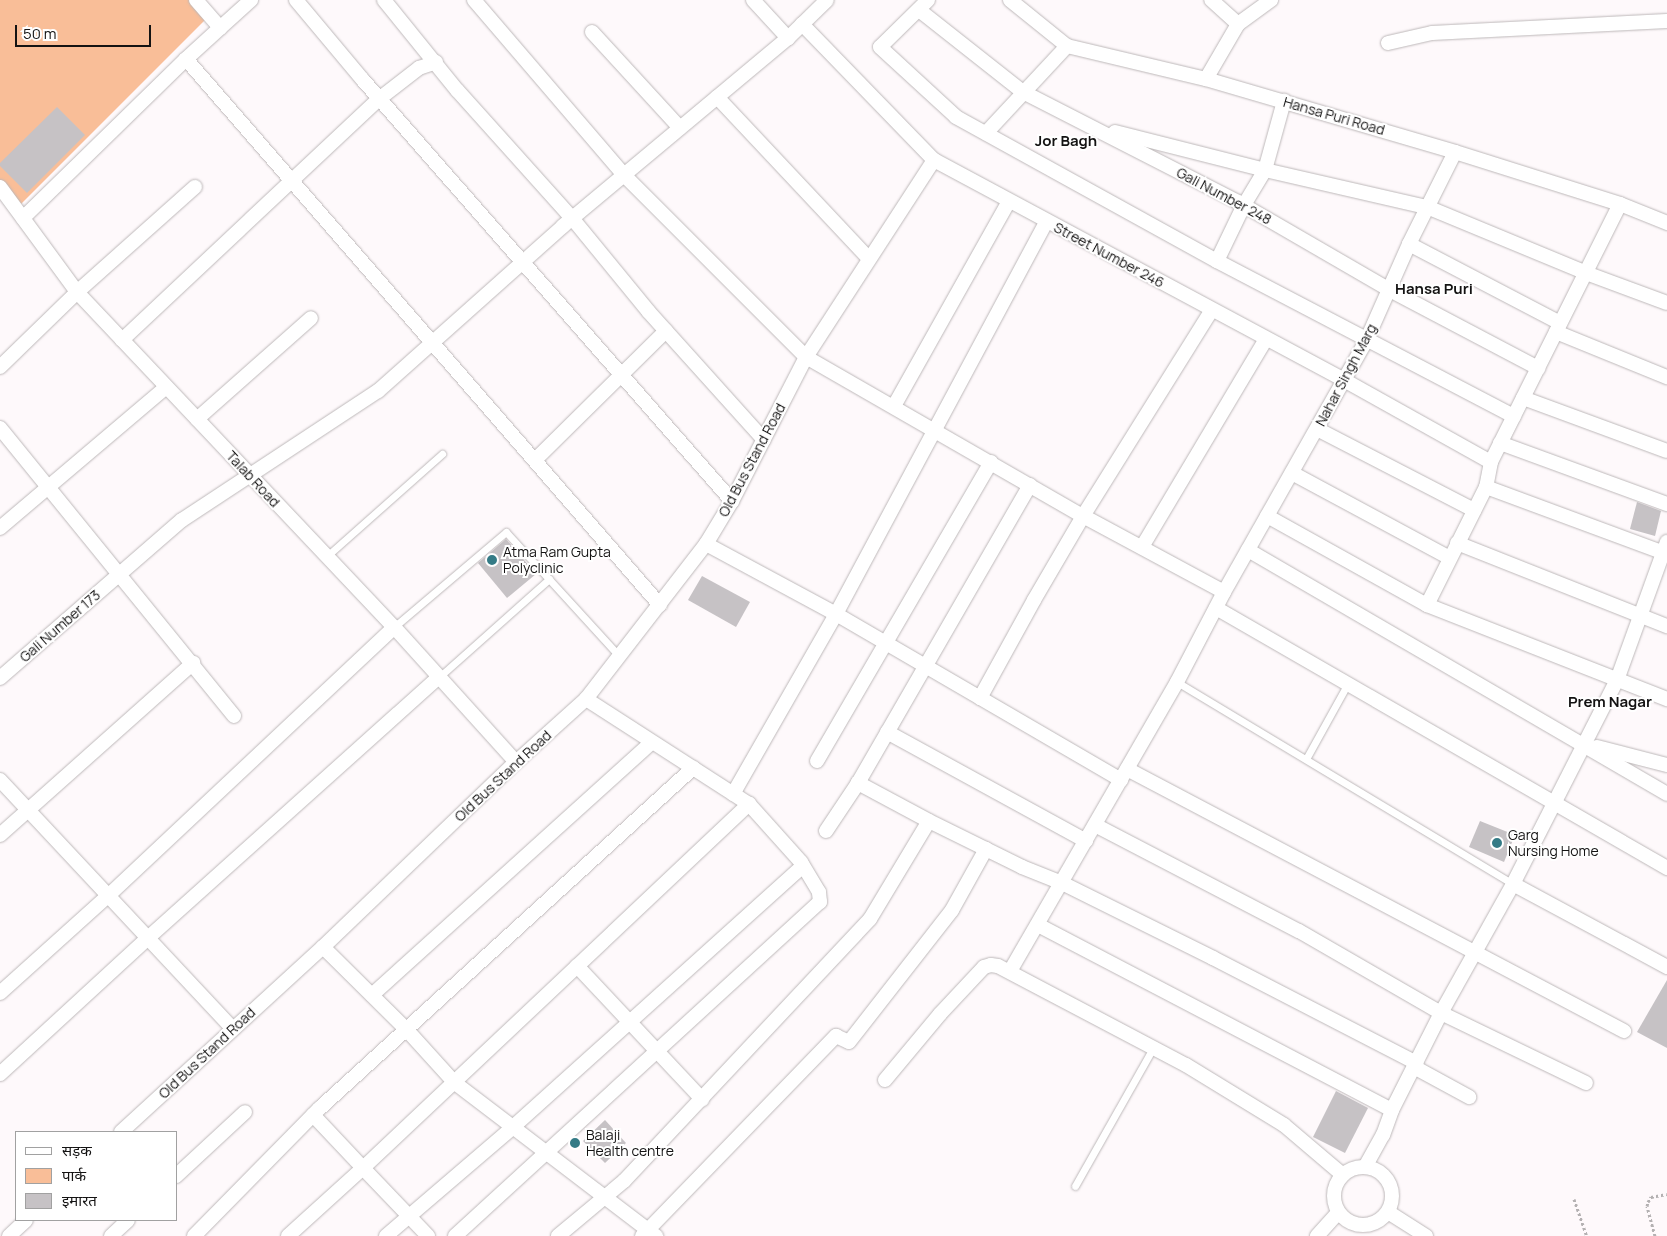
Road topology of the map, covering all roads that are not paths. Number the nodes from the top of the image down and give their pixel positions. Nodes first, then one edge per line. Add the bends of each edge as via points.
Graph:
1 (196, 0) edge
2 (251, 0) edge
3 (296, 0) edge
4 (384, 0) edge
5 (474, 0) edge
6 (753, 0) edge
7 (827, 0) edge
8 (1010, 0) edge
9 (1211, 0) edge
10 (1271, 0) edge
11 (924, 5) edge
12 (1667, 21) edge
13 (802, 24) junction
14 (1238, 24) junction
15 (220, 28) junction
16 (592, 32) dead end
17 (788, 38) junction
18 (1388, 43) dead end
19 (1067, 46) junction
20 (186, 59) junction
21 (436, 62) junction
22 (1206, 79) junction
23 (1023, 92) junction
24 (717, 97) junction
25 (379, 99) junction
26 (1284, 101) junction
27 (1090, 126) junction
28 (680, 128) junction
29 (986, 133) junction
30 (1455, 152) junction
31 (934, 160) junction
32 (1264, 170) junction
33 (624, 175) junction
34 (291, 181) junction
35 (195, 187) dead end
36 (2, 194) edge
37 (1010, 201) junction
38 (1620, 204) junction
39 (1244, 206) junction
40 (1427, 207) junction
41 (23, 218) junction
42 (572, 218) junction
43 (1047, 221) junction
44 (1667, 223) edge
45 (1409, 244) junction
46 (869, 260) junction
47 (1216, 261) junction
48 (522, 263) junction
49 (1586, 274) junction
50 (1388, 289) junction
51 (77, 292) junction
52 (1667, 303) edge
53 (1211, 310) junction
54 (311, 318) dead end
55 (1558, 328) junction
56 (666, 331) junction
57 (1266, 339) junction
58 (1367, 339) junction
59 (122, 340) junction
60 (432, 343) junction
61 (806, 357) junction
62 (0, 366) edge
63 (1538, 368) junction
64 (621, 375) junction
65 (1667, 377) edge
66 (1344, 380) junction
67 (166, 387) junction
68 (1523, 398) junction
69 (894, 406) junction
70 (1514, 416) junction
71 (197, 419) junction
72 (0, 428) edge
73 (935, 429) junction
74 (1317, 429) junction
75 (764, 440) junction
76 (1500, 443) junction
77 (1667, 451) edge
78 (442, 454) dead end
79 (535, 460) junction
80 (991, 462) junction
81 (1491, 462) junction
82 (1292, 473) junction
83 (250, 475) junction
84 (1030, 485) junction
85 (49, 487) junction
86 (1486, 487) junction
87 (732, 501) junction
88 (1667, 504) edge
89 (1474, 510) junction
90 (1084, 516) junction
91 (1267, 516) junction
92 (0, 528) edge
93 (1458, 543) junction
94 (706, 544) junction
95 (1142, 548) junction
96 (1666, 549) edge
97 (1248, 550) junction
98 (327, 556) junction
99 (1450, 558) junction
100 (119, 574) junction
101 (549, 579) junction
102 (1224, 592) junction
103 (660, 605) junction
104 (1427, 605) junction
105 (1216, 608) junction
106 (836, 614) junction
107 (1640, 616) junction
108 (1667, 626) edge
109 (394, 627) junction
110 (885, 642) junction
111 (620, 657) junction
112 (193, 663) junction
113 (925, 666) junction
114 (0, 678) edge
115 (438, 678) junction
116 (1617, 680) junction
117 (1177, 682) junction
118 (1348, 685) junction
119 (980, 698) junction
120 (586, 699) junction
121 (1667, 699) edge
122 (234, 716) dead end
123 (887, 732) junction
124 (652, 742) junction
125 (1584, 744) junction
126 (1306, 759) junction
127 (817, 761) dead end
128 (516, 762) junction
129 (1667, 765) edge
130 (693, 768) junction
131 (1124, 775) junction
132 (0, 780) edge
133 (858, 783) junction
134 (733, 794) junction
135 (1667, 794) edge
136 (1554, 802) junction
137 (748, 804) junction
138 (28, 810) junction
139 (929, 821) junction
140 (1096, 825) junction
141 (826, 831) dead end
142 (0, 834) edge
143 (1086, 841) junction
144 (986, 849) junction
145 (803, 866) junction
146 (1667, 868) edge
147 (1062, 883) junction
148 (1513, 884) junction
149 (109, 895) junction
150 (1038, 925) junction
151 (149, 937) junction
152 (324, 947) junction
153 (1475, 952) junction
154 (578, 966) junction
155 (1667, 967) edge
156 (1010, 971) junction
157 (0, 993) edge
158 (372, 995) junction
159 (1441, 1013) junction
160 (629, 1021) junction
161 (406, 1029) junction
162 (233, 1030) junction
163 (1624, 1031) dead end
164 (1153, 1048) junction
165 (657, 1051) junction
166 (1415, 1065) junction
167 (0, 1074) edge
168 (885, 1080) dead end
169 (455, 1083) junction
170 (1586, 1083) dead end
171 (702, 1098) junction
172 (1469, 1098) dead end
173 (1392, 1110) junction
174 (245, 1112) dead end
175 (313, 1116) junction
176 (513, 1126) junction
177 (122, 1131) edge
178 (548, 1152) junction
179 (1365, 1167) junction
180 (363, 1168) junction
181 (178, 1174) edge
182 (1343, 1175) junction
183 (1075, 1186) dead end
184 (605, 1196) junction
185 (1388, 1212) junction
186 (1338, 1213) junction
187 (409, 1215) junction
188 (25, 1221) edge
189 (127, 1221) edge
190 (1363, 1226) junction
191 (649, 1234) edge
192 (9, 1236) edge
193 (111, 1236) edge
194 (194, 1236) edge
195 (288, 1236) edge
196 (386, 1236) edge
197 (428, 1236) edge
198 (455, 1236) edge
199 (558, 1236) edge
200 (1317, 1236) edge
201 (1376, 1236) edge
202 (1426, 1236) edge

1 - 15 street
2 - 15 street
3 - 25 street
4 - 21 street
5 - 33 street
6 - 17 street
7 - 13 street, Gali Number 173
8 - 19 street, Hansa Puri Road
9 - 14 street
10 - 14 street
11 - 23 street, Gali Number 248
11 - 29 street via 880,47 956,117
12 - 18 street via 1432,33
13 - 17 street, Gali Number 173
13 - 31 street, Street Number 246
14 - 22 street
15 - 20 street
16 - 28 street
17 - 24 street, Gali Number 173
19 - 22 street, Hansa Puri Road
19 - 23 street
20 - 34 street
20 - 41 street
21 - 25 street via 420,68
21 - 42 street via 457,90
22 - 26 street, Hansa Puri Road
23 - 27 street, Gali Number 248
23 - 29 street
24 - 28 street, Gali Number 173
24 - 46 street
25 - 34 street
25 - 48 street
26 - 30 street, Hansa Puri Road
26 - 32 street
27 - 32 street
27 - 39 street, Gali Number 248
28 - 33 street, Gali Number 173
29 - 47 street
30 - 38 street, Hansa Puri Road
30 - 40 street, Nahar Singh Marg
31 - 37 street, Street Number 246
31 - 46 street
32 - 39 street
32 - 40 street
33 - 42 street, Gali Number 173
33 - 61 street
34 - 59 street
34 - 60 street
35 - 51 street
36 - 41 street, Talab Road
37 - 43 street, Street Number 246
37 - 69 street
38 - 44 street, Hansa Puri Road
38 - 49 street
39 - 47 street
39 - 50 street, Gali Number 248
40 - 45 street, Nahar Singh Marg
40 - 49 street
41 - 51 street, Talab Road
42 - 48 street, Gali Number 173
42 - 56 street
43 - 53 street, Street Number 246
43 - 73 street
45 - 50 street, Nahar Singh Marg
45 - 55 street
46 - 61 street
47 - 58 street
48 - 60 street, Gali Number 173
48 - 64 street
49 - 52 street
49 - 55 street
50 - 58 street, Nahar Singh Marg
50 - 63 street, Gali Number 248
51 - 59 street, Talab Road
51 - 62 street
53 - 57 street, Street Number 246
53 - 90 street
54 - 71 street
55 - 63 street
55 - 65 street
56 - 64 street
56 - 75 street
57 - 66 street, Street Number 246
57 - 95 street
58 - 66 street, Nahar Singh Marg
58 - 70 street
59 - 67 street, Talab Road
60 - 79 street
60 - 83 street, Gali Number 173 via 378,392
61 - 69 street
61 - 75 street, Old Bus Stand Road
63 - 68 street
64 - 79 street
64 - 87 street
66 - 74 street, Nahar Singh Marg
66 - 81 street, Street Number 246
67 - 71 street, Talab Road
67 - 85 street
68 - 70 street
68 - 77 street
69 - 73 street
70 - 76 street
71 - 83 street, Talab Road
72 - 85 street
73 - 80 street
73 - 106 street
74 - 82 street, Nahar Singh Marg
74 - 89 street
75 - 87 street, Old Bus Stand Road
76 - 81 street
76 - 88 street
78 - 98 lane
79 - 103 street
80 - 84 street
80 - 110 street
81 - 86 street
82 - 91 street, Nahar Singh Marg
82 - 99 street
83 - 98 street, Talab Road
83 - 100 street, Gali Number 173 via 182,520
84 - 90 street
84 - 113 street
85 - 92 street
85 - 100 street
86 - 89 street
86 - 96 street
87 - 94 street, Old Bus Stand Road
89 - 93 street
90 - 95 street
90 - 119 street
91 - 97 street, Nahar Singh Marg
91 - 104 street
93 - 99 street
93 - 107 street
94 - 103 street, Old Bus Stand Road
94 - 106 street
95 - 102 street
96 - 107 street
97 - 102 street, Nahar Singh Marg
97 - 125 street
98 - 109 street, Talab Road
99 - 104 street
100 - 112 street
100 - 114 street, Gali Number 173
101 - 109 lane via 506,532
101 - 111 lane
101 - 115 lane
102 - 105 street, Nahar Singh Marg
103 - 111 street, Old Bus Stand Road
104 - 116 street
105 - 117 street, Nahar Singh Marg
105 - 118 street
106 - 110 street
106 - 134 street
107 - 108 street
107 - 116 street
109 - 115 street, Talab Road
109 - 149 street
110 - 113 street
110 - 127 street
111 - 120 street, Old Bus Stand Road
112 - 122 street
112 - 138 street
113 - 119 street
113 - 123 street
115 - 128 street, Talab Road
115 - 151 street
116 - 121 street
116 - 125 street
117 - 126 lane
117 - 131 street, Nahar Singh Marg
118 - 126 lane
118 - 136 street
119 - 131 street
120 - 124 street
120 - 128 street, Old Bus Stand Road
123 - 133 street
123 - 143 street
124 - 130 street
124 - 158 street
125 - 129 street
125 - 135 street
125 - 136 street
126 - 148 lane
128 - 152 street, Old Bus Stand Road
130 - 134 street
130 - 161 street
131 - 140 street, Nahar Singh Marg
131 - 153 street
132 - 138 street
133 - 139 street
133 - 141 street
134 - 137 street
136 - 146 street
136 - 148 street
137 - 145 street
137 - 154 street
138 - 142 street
138 - 149 street
139 - 144 street
139 - 171 street via 870,919
140 - 143 street, Nahar Singh Marg
140 - 159 street via 1299,931
143 - 147 street, Nahar Singh Marg
144 - 147 street
144 - 191 street via 952,910 849,1042 836,1036
145 - 160 street
145 - 165 street via 819,892 820,902
147 - 150 street, Nahar Singh Marg
147 - 166 street via 1213,958
148 - 153 street
148 - 155 street
149 - 151 street
149 - 157 street
150 - 156 street, Nahar Singh Marg
150 - 173 street
151 - 162 street
151 - 167 street
152 - 158 street
152 - 162 street, Old Bus Stand Road
153 - 159 street
153 - 163 street
154 - 160 street
154 - 169 street
156 - 164 street
156 - 168 street via 991,965 984,967
158 - 161 street
159 - 166 street
159 - 170 street
160 - 165 street
160 - 176 street
161 - 169 street
161 - 175 street
162 - 177 street, Old Bus Stand Road
164 - 182 street via 1284,1125
164 - 183 lane
165 - 171 street
165 - 178 street
166 - 172 street
166 - 173 street
169 - 176 street
169 - 180 street
171 - 184 street via 624,1181
173 - 179 street via 1384,1135
174 - 181 street
175 - 180 street
175 - 194 street
176 - 178 street
176 - 187 street
178 - 184 street
178 - 198 street
179 - 182 street
179 - 185 street via 1375,1169 1390,1183 1392,1203
180 - 187 street
180 - 195 street
182 - 186 street via 1333,1195
184 - 191 street
184 - 199 street
185 - 190 street via 1381,1220
185 - 202 street
186 - 190 street via 1353,1224
186 - 200 street
187 - 196 street
187 - 197 street
188 - 192 street
189 - 193 street
190 - 201 street

